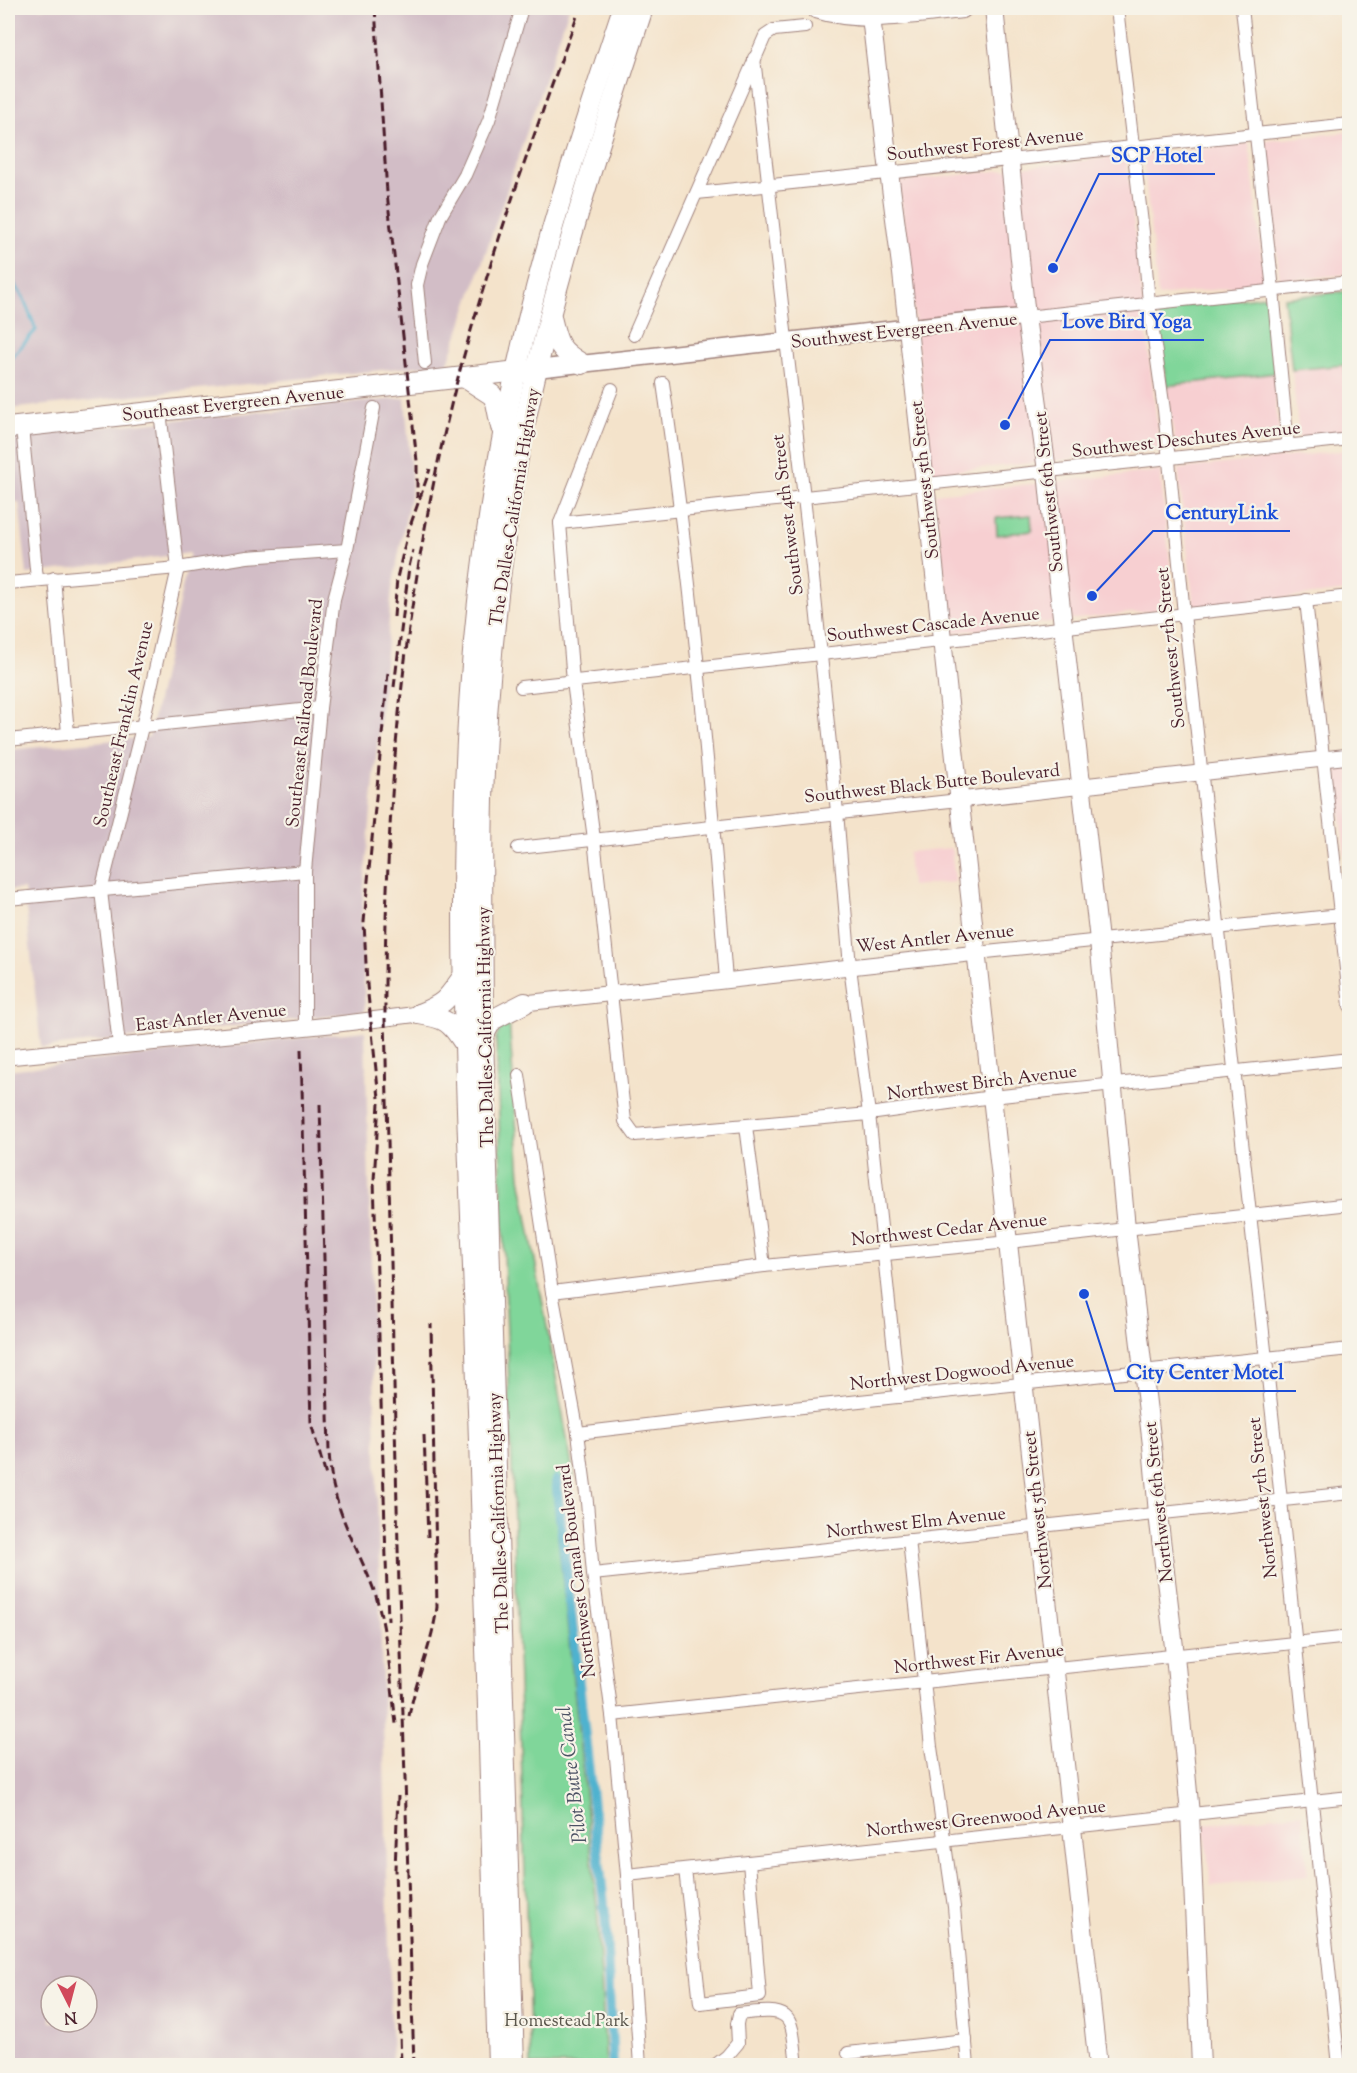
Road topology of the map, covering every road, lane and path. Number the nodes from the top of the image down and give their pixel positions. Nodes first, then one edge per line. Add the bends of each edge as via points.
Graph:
1 (522, 8) edge
2 (623, 8) edge
3 (643, 8) edge
4 (816, 8) edge
5 (962, 8) edge
6 (994, 8) edge
7 (1117, 8) edge
8 (1242, 8) edge
9 (870, 12) edge
10 (805, 27) dead end
11 (754, 58) junction
12 (1350, 124) edge
13 (1255, 134) junction
14 (1133, 147) junction
15 (1010, 159) junction
16 (889, 172) junction
17 (767, 185) junction
18 (697, 193) junction
19 (1350, 282) edge
20 (1273, 290) junction
21 (1149, 303) junction
22 (550, 310) junction
23 (1026, 317) junction
24 (908, 328) junction
25 (634, 335) dead end
26 (786, 342) junction
27 (425, 363) dead end
28 (582, 364) junction
29 (526, 370) junction
30 (461, 377) junction
31 (663, 383) dead end
32 (612, 389) dead end
33 (374, 408) dead end
34 (160, 411) junction
35 (15, 428) edge
36 (503, 435) junction
37 (1350, 440) edge
38 (1288, 446) junction
39 (1169, 459) junction
40 (1047, 471) junction
41 (925, 484) junction
42 (803, 497) junction
43 (682, 510) junction
44 (560, 523) junction
45 (347, 550) junction
46 (178, 568) junction
47 (54, 578) junction
48 (37, 579) junction
49 (8, 583) edge
50 (1350, 596) edge
51 (1306, 600) junction
52 (1184, 614) junction
53 (1063, 627) junction
54 (942, 641) junction
55 (821, 654) junction
56 (697, 668) junction
57 (573, 682) junction
58 (521, 687) dead end
59 (320, 708) junction
60 (142, 727) junction
61 (68, 734) junction
62 (8, 740) edge
63 (1350, 756) edge
64 (1323, 759) junction
65 (1202, 771) junction
66 (1081, 786) junction
67 (959, 800) junction
68 (837, 812) junction
69 (714, 826) junction
70 (594, 839) junction
71 (518, 848) dead end
72 (305, 871) junction
73 (101, 891) junction
74 (8, 899) edge
75 (1344, 914) edge
76 (1218, 927) junction
77 (1098, 940) junction
78 (977, 953) junction
79 (850, 967) junction
80 (464, 975) junction
81 (483, 979) junction
82 (726, 980) junction
83 (611, 994) junction
84 (525, 1003) junction
85 (1350, 1006) edge
86 (419, 1014) junction
87 (305, 1027) junction
88 (483, 1036) junction
89 (464, 1043) junction
90 (119, 1045) junction
91 (8, 1057) edge
92 (1350, 1059) edge
93 (1234, 1072) junction
94 (519, 1075) dead end
95 (1111, 1085) junction
96 (992, 1097) junction
97 (869, 1114) junction
98 (746, 1126) junction
99 (1350, 1204) edge
100 (1249, 1215) junction
101 (1126, 1228) junction
102 (1009, 1242) junction
103 (884, 1254) junction
104 (764, 1266) junction
105 (552, 1292) junction
106 (1350, 1349) edge
107 (1265, 1358) junction
108 (1143, 1370) junction
109 (1023, 1383) junction
110 (899, 1397) junction
111 (578, 1433) junction
112 (1350, 1493) edge
113 (1281, 1501) junction
114 (1158, 1514) junction
115 (1038, 1527) junction
116 (909, 1540) junction
117 (593, 1574) junction
118 (1350, 1637) edge
119 (1295, 1643) junction
120 (1175, 1655) junction
121 (1056, 1668) junction
122 (924, 1682) junction
123 (612, 1715) junction
124 (1350, 1797) edge
125 (1312, 1801) junction
126 (1190, 1814) junction
127 (1072, 1827) junction
128 (946, 1840) junction
129 (749, 1862) junction
130 (685, 1869) junction
131 (627, 1875) junction
132 (966, 2040) junction
133 (848, 2053) dead end
134 (498, 2066) edge
135 (514, 2066) edge
136 (640, 2066) edge
137 (714, 2066) edge
138 (797, 2066) edge
139 (968, 2066) edge
140 (1098, 2066) edge
141 (1201, 2066) edge
142 (1339, 2066) edge

1 - 27 street via 489,120 465,175 440,217 422,264 417,285
2 - 29 highway, The Dalles-California Highway via 558,210
3 - 22 highway, The Dalles-California Highway
4 - 9 highway via 829,12
5 - 9 highway
6 - 15 main road, Southwest 6th Street
7 - 14 street, Southwest 7th Street
8 - 13 street
9 - 16 main road, Southwest 5th Street
10 - 11 street via 774,30 765,36
11 - 17 street, Southwest 4th Street
11 - 18 street
12 - 13 street, Southwest Forest Avenue
13 - 14 street, Southwest Forest Avenue
13 - 20 street
14 - 15 street, Southwest Forest Avenue
14 - 21 street, Southwest 7th Street
15 - 16 street, Southwest Forest Avenue
15 - 23 main road, Southwest 6th Street
16 - 17 street, Southwest Forest Avenue
16 - 24 main road, Southwest 5th Street
17 - 18 street, Southwest Forest Avenue
17 - 26 street, Southwest 4th Street
18 - 25 street
19 - 20 street, Southwest Evergreen Avenue
20 - 21 street, Southwest Evergreen Avenue
20 - 38 street
21 - 23 street, Southwest Evergreen Avenue
21 - 39 street, Southwest 7th Street
22 - 28 highway via 560,348
22 - 29 highway, The Dalles-California Highway
23 - 24 main road, Southwest Evergreen Avenue
23 - 40 main road, Southwest 6th Street
24 - 26 main road, Southwest Evergreen Avenue
24 - 41 main road, Southwest 5th Street
26 - 28 main road, Southwest Evergreen Avenue
26 - 42 street, Southwest 4th Street
28 - 29 main road, Southwest Evergreen Avenue
29 - 30 highway, Southwest Evergreen Avenue
29 - 36 highway, The Dalles-California Highway
29 - 81 highway, The Dalles-California Highway via 492,659 483,799
30 - 34 highway, Southeast Evergreen Avenue
30 - 36 highway via 492,395
31 - 43 street
32 - 44 street
33 - 45 street, Southeast Railroad Boulevard
34 - 35 highway, Southeast Evergreen Avenue
34 - 46 street, Southeast Franklin Avenue
35 - 48 street
36 - 80 highway, The Dalles-California Highway via 480,582 472,668 464,799
37 - 38 street, Southwest Deschutes Avenue
38 - 39 street, Southwest Deschutes Avenue
39 - 40 street, Southwest Deschutes Avenue
39 - 52 street, Southwest 7th Street
40 - 41 street, Southwest Deschutes Avenue
40 - 53 main road, Southwest 6th Street
41 - 42 street, Southwest Deschutes Avenue
41 - 54 main road, Southwest 5th Street
42 - 43 street, Southwest Deschutes Avenue
42 - 55 street, Southwest 4th Street
43 - 44 street, Southwest Deschutes Avenue
43 - 56 street
44 - 57 street
45 - 46 street via 248,557
45 - 59 street, Southeast Railroad Boulevard via 334,599
46 - 47 street
46 - 60 street, Southeast Franklin Avenue
47 - 48 street
47 - 61 street
48 - 49 street
50 - 51 street, Southwest Cascade Avenue
51 - 52 street, Southwest Cascade Avenue
51 - 64 street
52 - 53 street, Southwest Cascade Avenue
52 - 65 street, Southwest 7th Street
53 - 54 street, Southwest Cascade Avenue
53 - 66 main road, Southwest 6th Street
54 - 55 street, Southwest Cascade Avenue
54 - 67 main road, Southwest 5th Street
55 - 56 street, Southwest Cascade Avenue
55 - 68 street, Southwest 4th Street
56 - 57 street, Southwest Cascade Avenue
56 - 69 street
57 - 58 street, Southwest Cascade Avenue
57 - 70 street
59 - 60 street
59 - 72 street, Southeast Railroad Boulevard
60 - 61 street
60 - 73 street, Southeast Franklin Avenue
61 - 62 street
63 - 64 street, Southwest Black Butte Boulevard
64 - 65 street, Southwest Black Butte Boulevard
64 - 75 street
65 - 66 street, Southwest Black Butte Boulevard
65 - 76 street, Southwest 7th Street
66 - 67 street, Southwest Black Butte Boulevard
66 - 77 main road, Southwest 6th Street
67 - 68 street, Southwest Black Butte Boulevard
67 - 78 main road, Southwest 5th Street
68 - 69 street, Southwest Black Butte Boulevard
68 - 79 street, Southwest 4th Street
69 - 70 street, Southwest Black Butte Boulevard
69 - 82 street
70 - 71 street, Southwest Black Butte Boulevard
70 - 83 street
72 - 73 street
72 - 87 street, Southeast Railroad Boulevard
73 - 74 street
73 - 90 street, Southeast Franklin Avenue
75 - 76 street, West Antler Avenue
75 - 85 street
76 - 77 street, West Antler Avenue
76 - 93 street, Northwest 7th Street
77 - 78 street, West Antler Avenue
77 - 95 main road, Northwest 6th Street
78 - 79 street, West Antler Avenue
78 - 96 main road, Northwest 5th Street
79 - 82 street, West Antler Avenue
79 - 97 street, Southwest 4th Street
80 - 86 highway via 446,1000
80 - 89 highway, The Dalles-California Highway
81 - 84 highway via 500,998
81 - 88 highway, The Dalles-California Highway
82 - 83 street, West Antler Avenue
83 - 84 street, West Antler Avenue
83 - 98 street, Northwest Birch Avenue via 626,1121 635,1135
84 - 88 highway via 492,1020
86 - 87 street, East Antler Avenue
86 - 89 highway via 446,1020
87 - 90 street, East Antler Avenue
88 - 135 highway, The Dalles-California Highway
89 - 134 highway, The Dalles-California Highway
90 - 91 street, East Antler Avenue
92 - 93 street, Northwest Birch Avenue
93 - 95 street, Northwest Birch Avenue
93 - 100 street, Northwest 7th Street
94 - 105 street, Northwest Canal Boulevard
95 - 96 street, Northwest Birch Avenue
95 - 101 main road, Northwest 6th Street
96 - 97 street, Northwest Birch Avenue
96 - 102 main road, Northwest 5th Street
97 - 98 street, Northwest Birch Avenue
97 - 103 street, Southwest 4th Street
98 - 104 street
99 - 100 street, Northwest Cedar Avenue
100 - 101 street, Northwest Cedar Avenue
100 - 107 street, Northwest 7th Street
101 - 102 street, Northwest Cedar Avenue
101 - 108 main road, Northwest 6th Street
102 - 103 street, Northwest Cedar Avenue
102 - 109 main road, Northwest 5th Street
103 - 104 street, Northwest Cedar Avenue
103 - 110 street, Southwest 4th Street
104 - 105 street, Northwest Cedar Avenue
105 - 111 street, Northwest Canal Boulevard
106 - 107 street, Northwest Dogwood Avenue
107 - 108 street, Northwest Dogwood Avenue
107 - 113 street, Northwest 7th Street
108 - 109 street, Northwest Dogwood Avenue
108 - 114 main road, Northwest 6th Street
109 - 110 street, Northwest Dogwood Avenue
109 - 115 main road, Northwest 5th Street
110 - 111 street, Northwest Dogwood Avenue
111 - 117 street, Northwest Canal Boulevard
112 - 113 street, Northwest Elm Avenue
113 - 114 street, Northwest Elm Avenue
113 - 119 street, Northwest 7th Street
114 - 115 street, Northwest Elm Avenue
114 - 120 main road, Northwest 6th Street
115 - 116 street, Northwest Elm Avenue
115 - 121 main road, Northwest 5th Street
116 - 117 street, Northwest Elm Avenue
116 - 122 street
117 - 123 street, Northwest Canal Boulevard
118 - 119 street, Northwest Fir Avenue
119 - 120 street, Northwest Fir Avenue
119 - 125 street, Northwest 7th Street
120 - 121 street, Northwest Fir Avenue
120 - 126 main road, Northwest 6th Street
121 - 122 street, Northwest Fir Avenue
121 - 127 main road, Northwest 5th Street
122 - 123 street, Northwest Fir Avenue
122 - 128 street
123 - 131 street, Northwest Canal Boulevard
124 - 125 street, Northwest Greenwood Avenue
125 - 126 street, Northwest Greenwood Avenue
125 - 142 street, Northwest 7th Street
126 - 127 street, Northwest Greenwood Avenue
126 - 141 main road, Northwest 6th Street
127 - 128 street, Northwest Greenwood Avenue
127 - 140 main road, Northwest 5th Street
128 - 129 street, Northwest Greenwood Avenue
128 - 132 street
129 - 130 street, Northwest Greenwood Avenue
129 - 130 street via 760,1996 700,2002
130 - 131 street, Northwest Greenwood Avenue
131 - 136 street, Northwest Canal Boulevard
132 - 133 street
132 - 139 street
137 - 138 street via 738,2043 739,2014 776,2011 787,2016 792,2025

